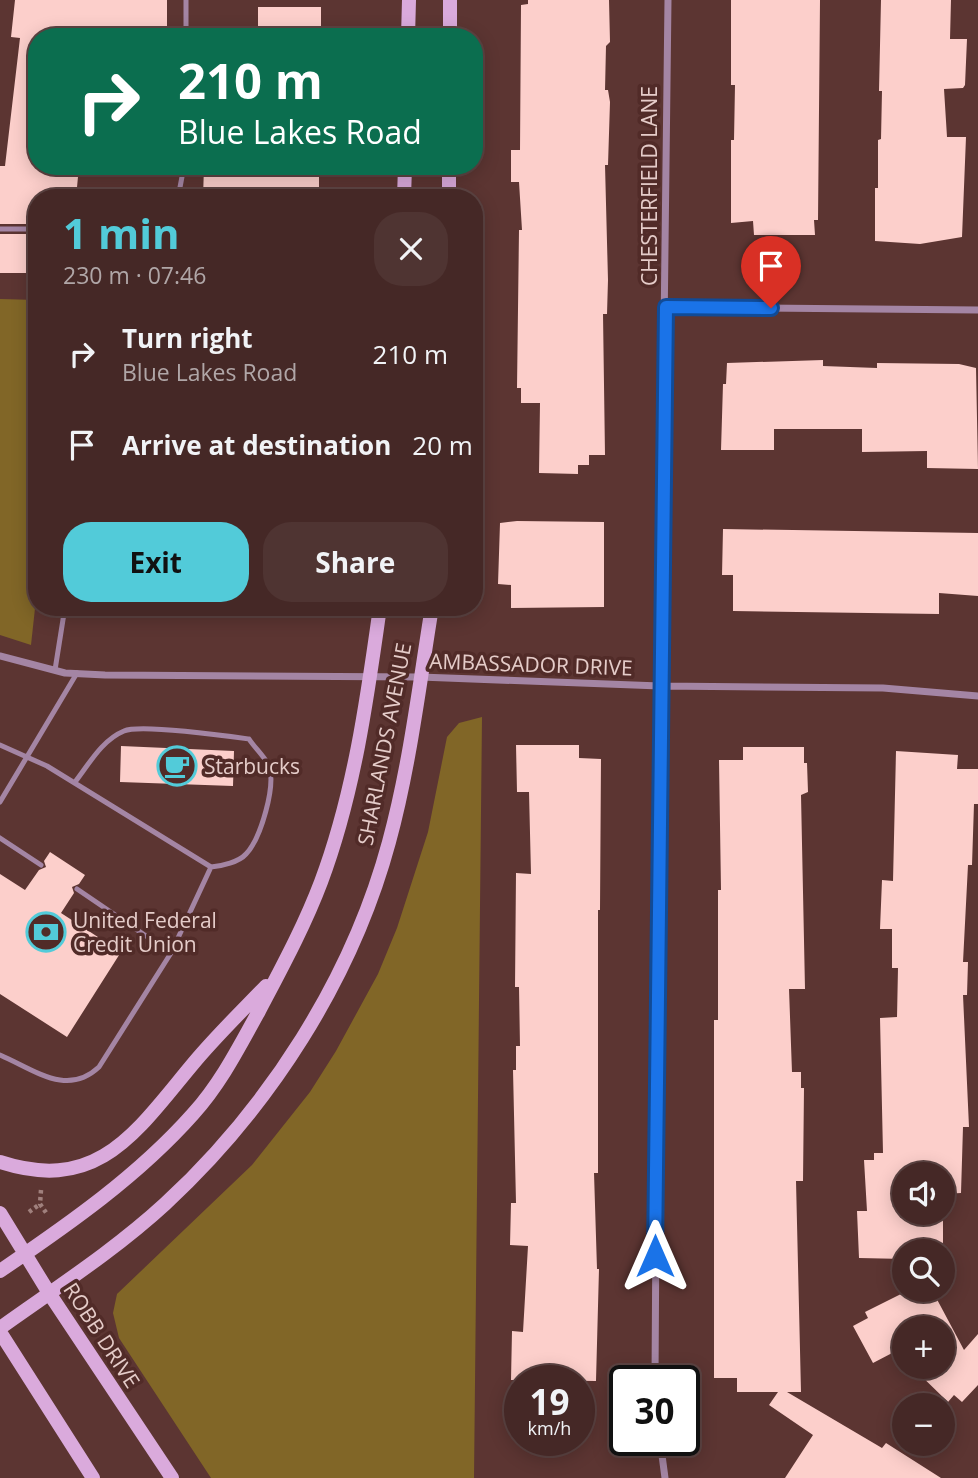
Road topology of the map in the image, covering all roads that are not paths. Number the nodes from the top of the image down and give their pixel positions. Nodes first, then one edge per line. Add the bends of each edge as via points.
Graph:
1 (186, 0) edge
2 (409, 0) edge
3 (450, 0) edge
4 (668, 0) edge
5 (186, 28) edge
6 (408, 28) edge
7 (450, 28) edge
8 (0, 229) edge
9 (28, 229) edge
10 (666, 307) junction
11 (978, 310) edge
12 (64, 616) edge
13 (379, 616) edge
14 (431, 616) edge
15 (0, 656) edge
16 (55, 670) junction
17 (77, 673) junction
18 (370, 677) junction
19 (421, 677) junction
20 (660, 686) junction
21 (978, 696) edge
22 (0, 745) edge
23 (29, 755) junction
24 (75, 782) junction
25 (0, 802) edge
26 (0, 838) edge
27 (41, 865) dead end
28 (211, 867) junction
29 (77, 889) dead end
30 (171, 953) junction
31 (281, 970) junction
32 (0, 1055) edge
33 (0, 1162) edge
34 (0, 1213) edge
35 (25, 1254) junction
36 (0, 1271) edge
37 (49, 1293) junction
38 (0, 1330) edge
39 (655, 1365) edge
40 (662, 1456) edge
41 (93, 1478) edge
42 (172, 1478) edge
43 (665, 1478) edge

1 - 5 lane
2 - 6 main road
3 - 7 main road
4 - 10 street, CHESTERFIELD LANE
8 - 9 lane
10 - 11 street
10 - 20 street, CHESTERFIELD LANE
12 - 16 lane
13 - 18 main road, SHARLANDS AVENUE
14 - 19 main road, SHARLANDS AVENUE
15 - 16 street, AMBASSADOR DRIVE
16 - 17 street, AMBASSADOR DRIVE
17 - 18 street, AMBASSADOR DRIVE
17 - 23 lane
18 - 19 street, AMBASSADOR DRIVE
18 - 31 main road, SHARLANDS AVENUE via 336,837 321,883
19 - 20 street, AMBASSADOR DRIVE
19 - 37 main road, SHARLANDS AVENUE via 388,844 349,953 319,1007 253,1108 166,1203
20 - 21 street, AMBASSADOR DRIVE via 883,688
20 - 39 street, CHESTERFIELD LANE
22 - 23 lane
23 - 24 lane
23 - 25 lane
24 - 28 lane
24 - 28 lane via 107,741 126,730 198,732 248,740 269,766 269,796 260,833 245,855
26 - 27 lane
28 - 30 lane
29 - 30 lane
30 - 32 lane via 99,1067 86,1080 66,1083
31 - 33 main road via 123,1144 85,1166 61,1172 41,1173
31 - 35 main road, SHARLANDS AVENUE via 229,1064 193,1114 129,1176
34 - 35 main road, ROBB DRIVE
35 - 36 main road, SHARLANDS AVENUE
35 - 37 main road, ROBB DRIVE
37 - 38 main road, SHARLANDS AVENUE
37 - 42 main road, ROBB DRIVE
38 - 41 main road
40 - 43 street

